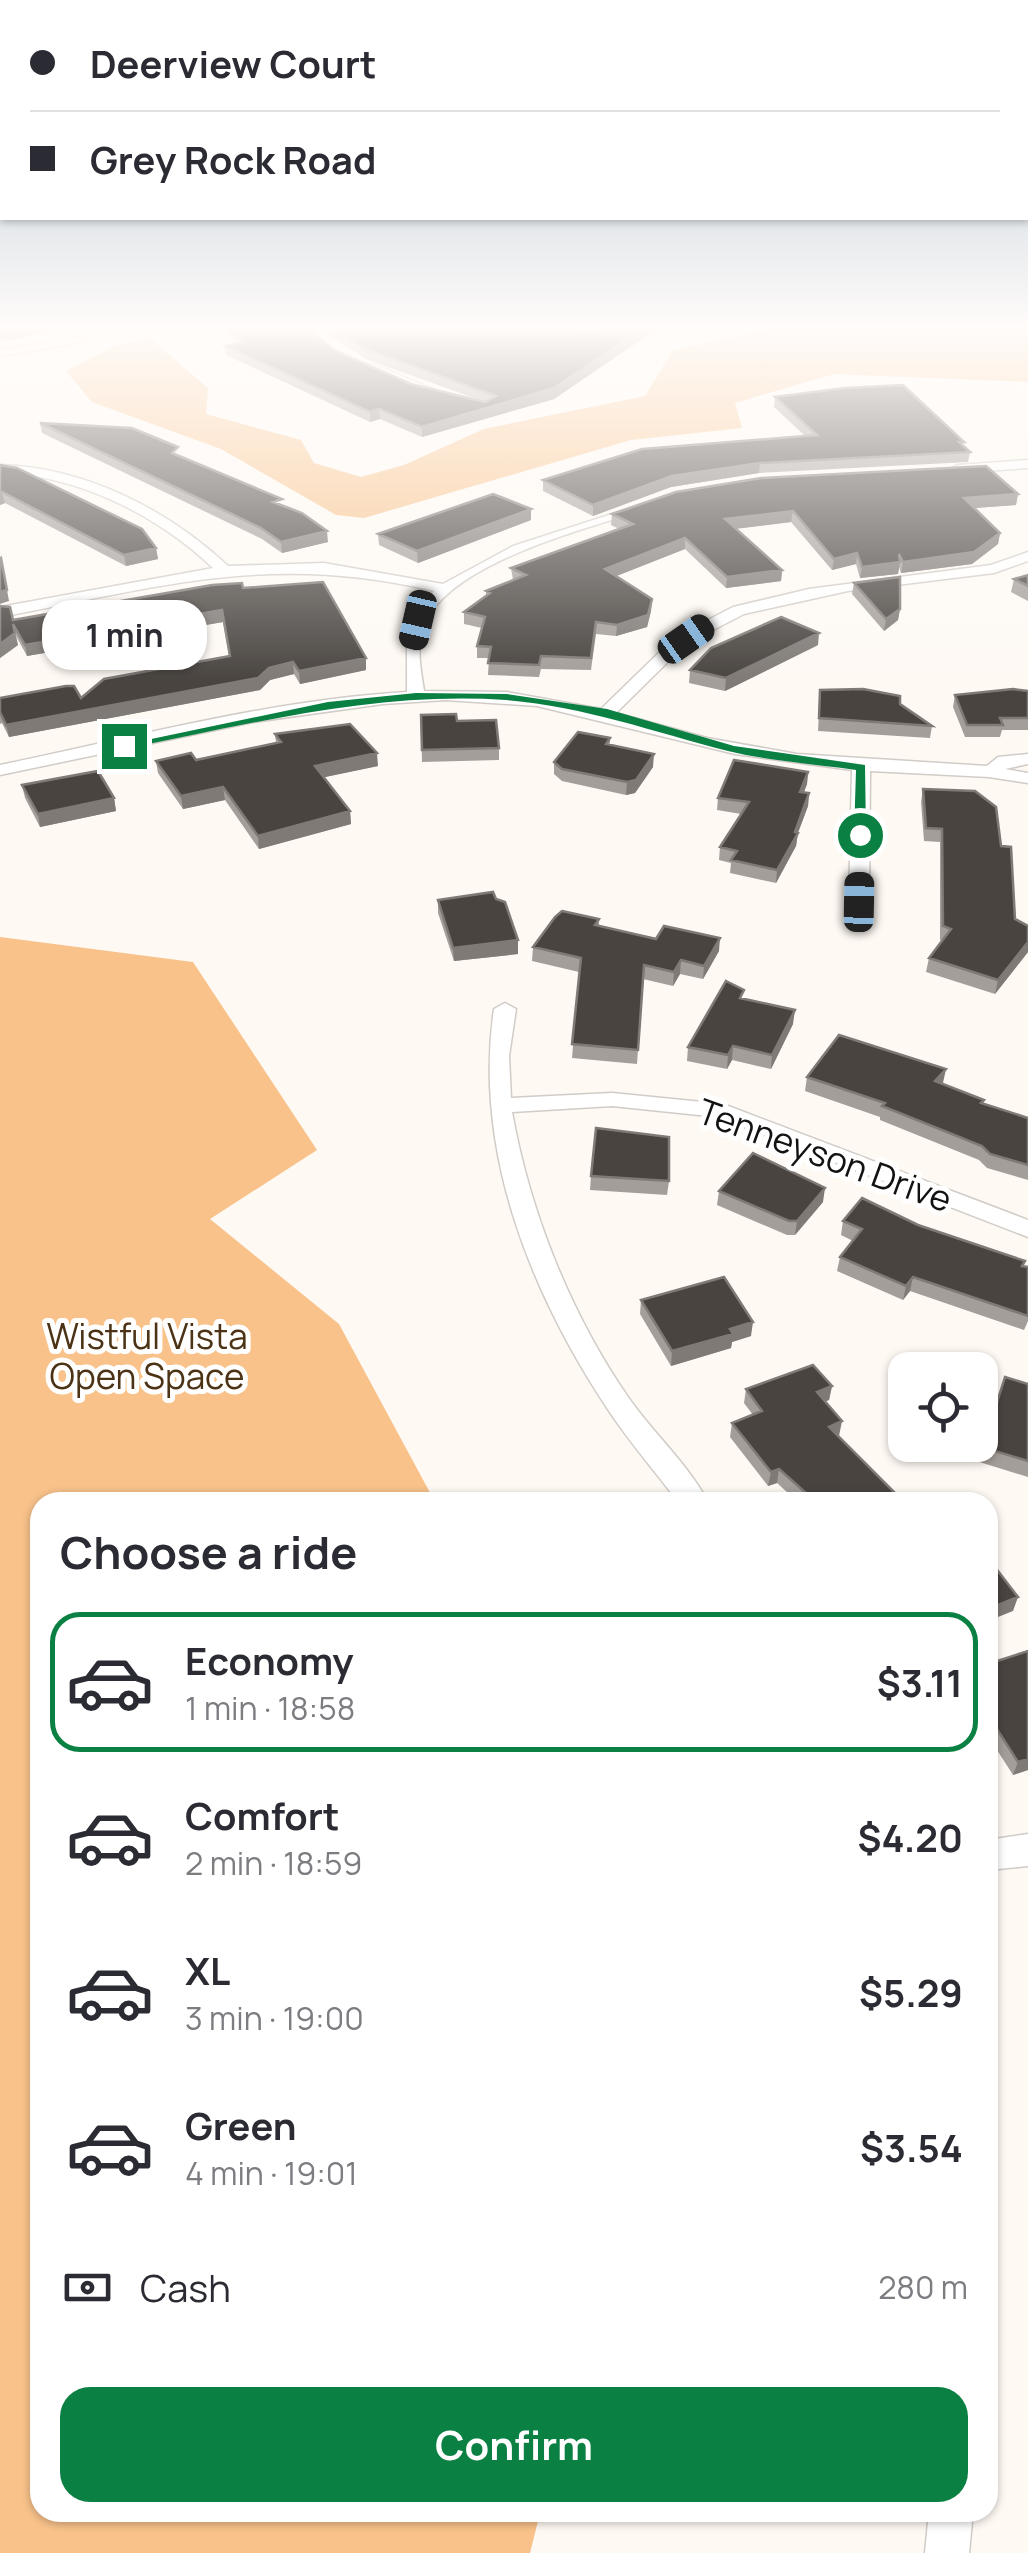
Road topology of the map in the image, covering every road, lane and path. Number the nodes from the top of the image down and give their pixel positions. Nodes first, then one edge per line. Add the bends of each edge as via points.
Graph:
1 (0, 468) edge
2 (942, 470) edge
3 (1024, 470) edge
4 (656, 501) edge
5 (1028, 556) edge
6 (226, 572) junction
7 (444, 588) junction
8 (0, 612) edge
9 (416, 696) junction
10 (607, 713) junction
11 (1028, 759) edge
12 (861, 768) junction
13 (0, 770) edge
14 (991, 771) junction
15 (1028, 778) edge
16 (859, 902) dead end
17 (505, 1009) dead end
18 (500, 1106) junction
19 (1028, 1229) edge
20 (686, 1492) edge
21 (1028, 1850) edge
22 (998, 1854) edge
23 (951, 2522) edge
24 (948, 2553) edge

1 - 6 street via 55,473 81,484 204,547
2 - 3 street
4 - 7 street via 503,558
5 - 10 street via 994,570 778,600 710,622 661,656
6 - 7 street via 305,567
6 - 8 street
7 - 9 street via 418,620 412,649
9 - 10 street via 507,697
9 - 13 street via 328,705
10 - 12 street via 733,749
11 - 14 street via 1004,761
12 - 14 street
12 - 16 street
14 - 15 street
17 - 18 street via 496,1046
18 - 19 street, Tenneyson Drive via 590,1096 723,1111
18 - 20 street via 530,1232 608,1388
21 - 22 street
23 - 24 street

